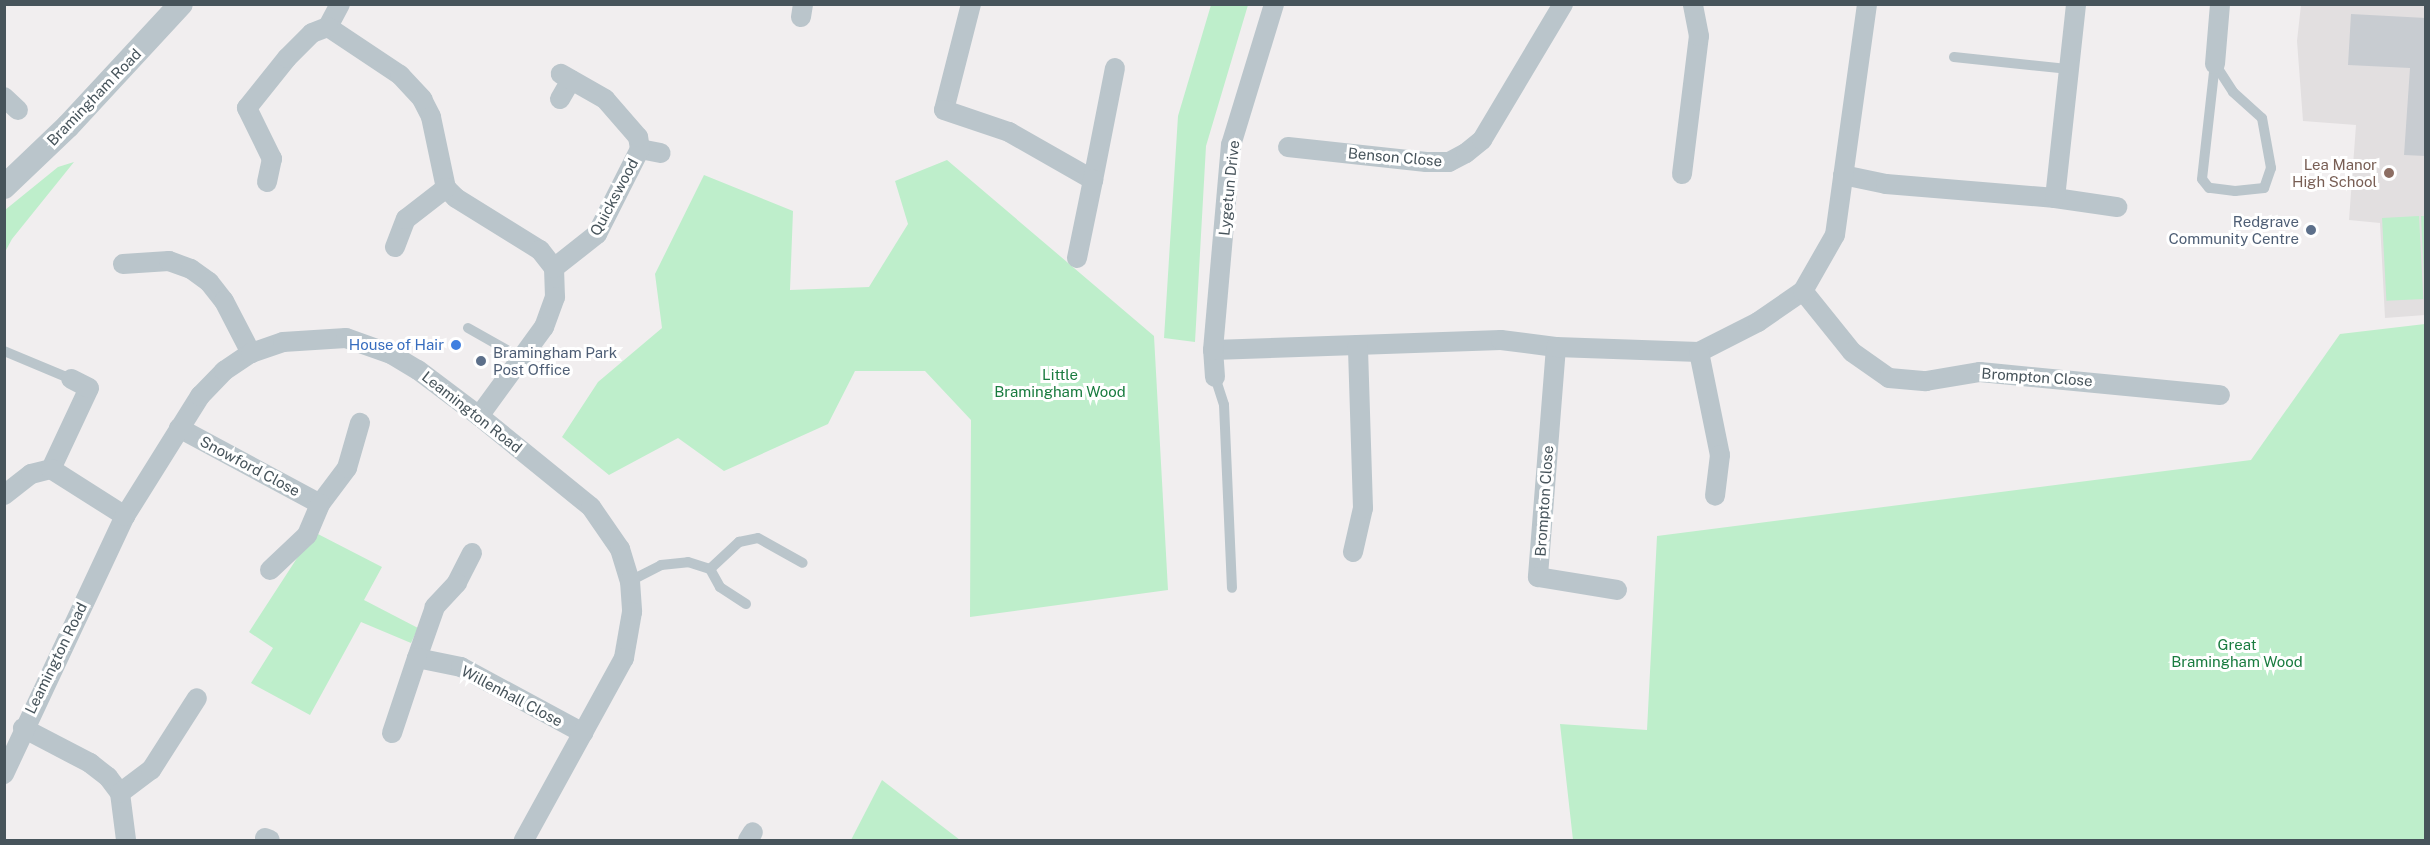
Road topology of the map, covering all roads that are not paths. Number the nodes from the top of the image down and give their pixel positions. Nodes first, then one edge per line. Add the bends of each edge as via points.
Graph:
1 (181, 4) edge
2 (340, 4) edge
3 (971, 4) edge
4 (1274, 4) edge
5 (1563, 4) edge
6 (1693, 4) edge
7 (1867, 4) edge
8 (2076, 4) edge
9 (2220, 4) edge
10 (328, 27) junction
11 (1954, 57) dead end
12 (2214, 64) junction
13 (1115, 68) dead end
14 (2069, 69) junction
15 (560, 99) dead end
16 (1288, 147) dead end
17 (640, 149) junction
18 (661, 153) dead end
19 (1682, 174) dead end
20 (1843, 175) junction
21 (1093, 180) junction
22 (267, 182) dead end
23 (4, 187) edge
24 (446, 188) junction
25 (2055, 198) junction
26 (2117, 207) dead end
27 (395, 247) dead end
28 (1077, 258) dead end
29 (123, 264) dead end
30 (554, 268) junction
31 (1803, 291) junction
32 (468, 328) dead end
33 (1358, 345) junction
34 (1556, 347) junction
35 (1213, 350) junction
36 (4, 351) edge
37 (1699, 352) junction
38 (251, 353) junction
39 (521, 358) junction
40 (1215, 376) joint
41 (71, 379) joint
42 (2220, 394) dead end
43 (478, 416) junction
44 (360, 423) dead end
45 (179, 428) junction
46 (51, 469) junction
47 (4, 495) edge
48 (1715, 496) dead end
49 (320, 504) junction
50 (125, 516) junction
51 (1353, 552) dead end
52 (472, 553) dead end
53 (803, 563) dead end
54 (710, 569) junction
55 (270, 570) dead end
56 (630, 581) junction
57 (1232, 588) dead end
58 (1617, 590) dead end
59 (746, 604) dead end
60 (417, 658) junction
61 (197, 698) dead end
62 (23, 729) junction
63 (392, 733) dead end
64 (583, 733) junction
65 (4, 774) edge
66 (120, 793) junction
67 (126, 840) edge
68 (524, 840) edge

1 - 23 street, Bramingham Road via 68,126
2 - 10 street
3 - 21 street via 944,110 1009,132
4 - 35 street, Lygetun Drive via 1231,145
5 - 16 street, Benson Close via 1482,140 1457,158 1426,162
6 - 19 street via 1699,36
7 - 20 street
8 - 14 street
9 - 12 street
10 - 22 street via 312,33 287,57 247,108 272,159
10 - 24 street via 414,87 430,117
11 - 14 lane
12 - 12 lane via 2234,92 2262,118 2271,168 2264,188 2209,188 2202,179
13 - 21 street
14 - 25 street
15 - 17 street, Quickswood via 566,77 605,99 638,137
17 - 18 street
17 - 30 street, Quickswood via 597,234
20 - 25 street via 1886,184
20 - 31 street via 1835,235
21 - 28 street
24 - 27 street via 406,219
24 - 30 street via 540,250
25 - 26 street
29 - 38 street via 169,261 191,269 209,282 224,301
30 - 39 street via 555,297 544,327
31 - 37 street via 1758,322
31 - 42 street, Brompton Close via 1852,352 1889,378 1926,381 1980,372
32 - 39 lane
33 - 34 street via 1501,340
33 - 35 street
33 - 51 street via 1363,508
34 - 37 street
34 - 58 street, Brompton Close via 1538,577
35 - 40 street, Lygetun Drive
36 - 41 lane
37 - 48 street via 1720,455
38 - 43 street, Leamington Road via 283,342 346,338 409,364
38 - 45 street, Leamington Road via 224,371 200,396
39 - 43 street
40 - 57 lane via 1224,405
41 - 46 street via 89,388
43 - 56 street, Leamington Road via 591,507 620,549
44 - 49 street via 347,468
45 - 49 street, Snowford Close
45 - 50 street, Leamington Road
46 - 47 street via 31,474
46 - 50 street
49 - 55 street via 307,535
50 - 62 street, Leamington Road
52 - 60 street via 457,583 435,607
53 - 54 lane via 758,538 740,542
54 - 56 lane via 688,562 661,565
54 - 59 lane via 720,587
56 - 64 street, Leamington Road via 632,612 624,658
60 - 63 street
60 - 64 street, Willenhall Close via 461,667
61 - 66 street via 151,770
62 - 65 street, Leamington Road
62 - 66 street via 90,763
64 - 68 street, Leamington Road
66 - 67 street

